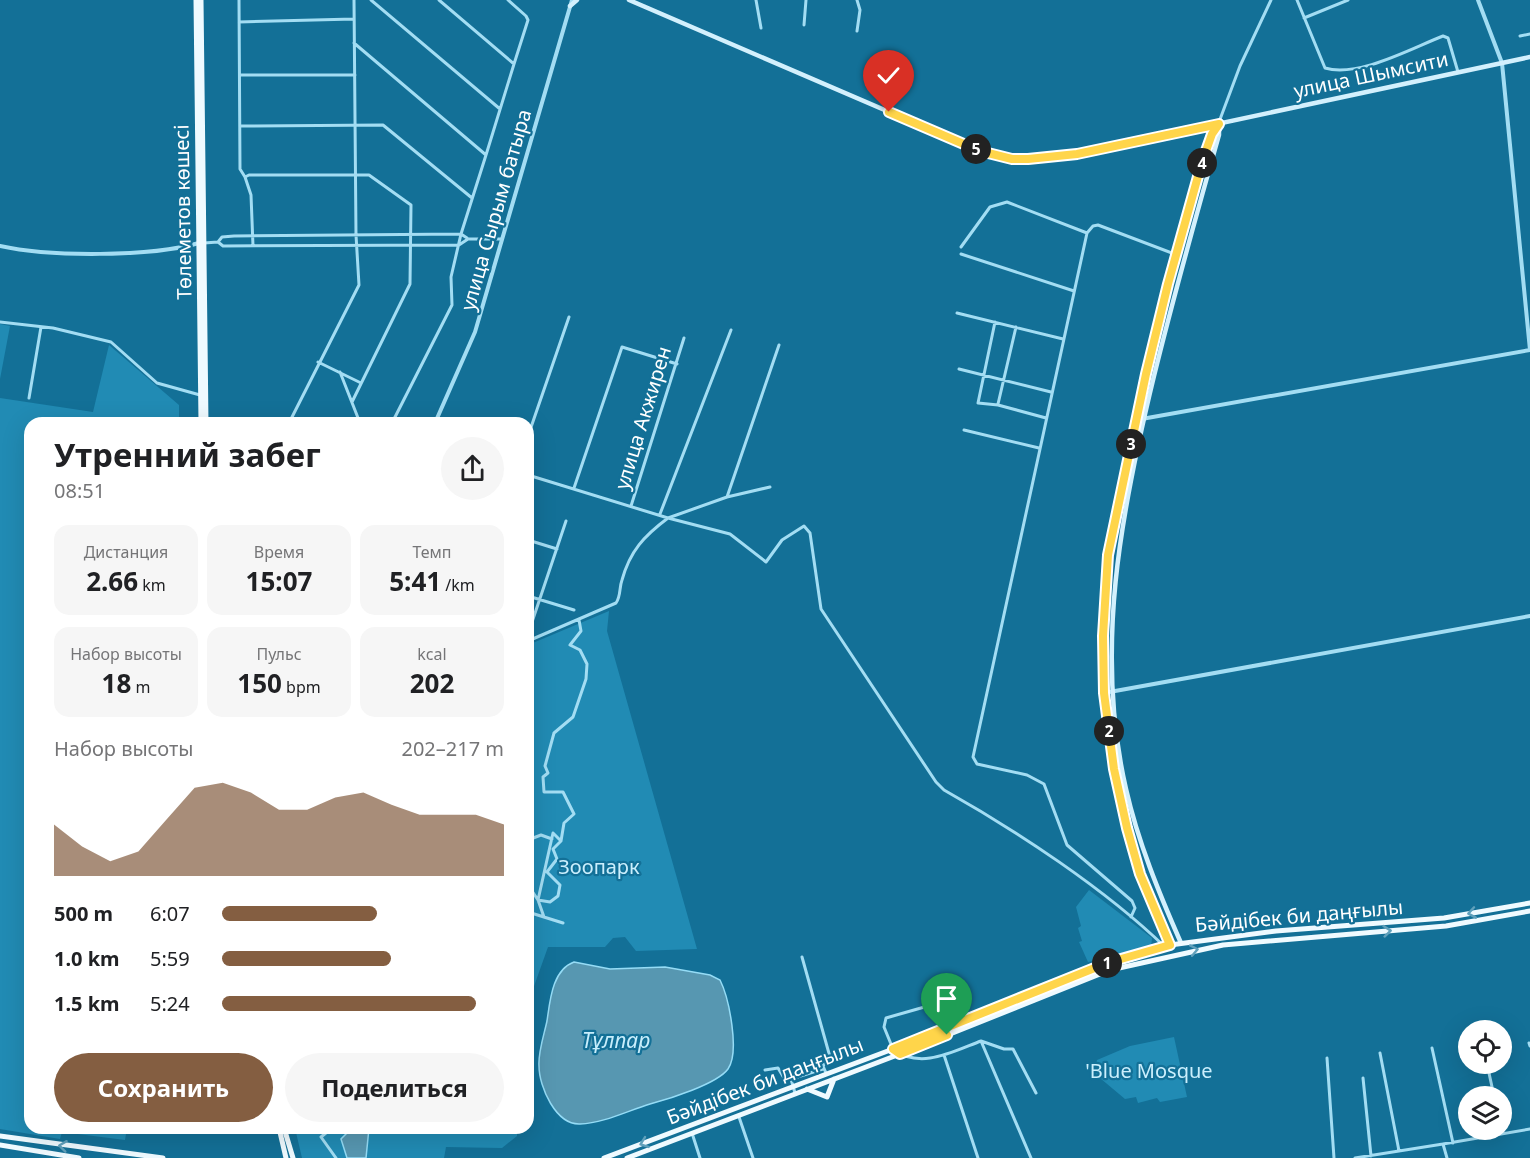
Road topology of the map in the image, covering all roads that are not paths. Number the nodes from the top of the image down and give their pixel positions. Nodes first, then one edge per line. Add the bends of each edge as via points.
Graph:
1 (196, 0) edge
2 (201, 0) edge
3 (239, 0) edge
4 (354, 0) edge
5 (371, 0) edge
6 (439, 0) edge
7 (508, 0) edge
8 (629, 0) edge
9 (756, 0) edge
10 (806, 0) edge
11 (857, 0) edge
12 (1271, 0) edge
13 (1297, 0) edge
14 (1348, 0) edge
15 (1478, 0) edge
16 (573, 2) edge
17 (1304, 18) junction
18 (354, 20) junction
19 (239, 22) junction
20 (804, 25) dead end
21 (761, 28) dead end
22 (857, 31) dead end
23 (1530, 34) edge
24 (1520, 36) dead end
25 (354, 43) junction
26 (1530, 57) edge
27 (1503, 63) junction
28 (514, 64) junction
29 (1458, 72) junction
30 (240, 75) junction
31 (355, 75) junction
32 (500, 109) junction
33 (1219, 124) junction
34 (355, 125) junction
35 (240, 126) junction
36 (486, 155) junction
37 (356, 173) junction
38 (245, 177) junction
39 (472, 198) junction
40 (1087, 233) junction
41 (411, 234) junction
42 (461, 234) junction
43 (356, 235) junction
44 (253, 236) junction
45 (468, 239) junction
46 (502, 239) junction
47 (218, 242) junction
48 (201, 243) junction
49 (411, 245) junction
50 (459, 245) junction
51 (0, 246) edge
52 (253, 246) junction
53 (357, 246) junction
54 (961, 247) dead end
55 (961, 254) dead end
56 (1177, 255) junction
57 (1074, 291) junction
58 (957, 313) dead end
59 (569, 317) dead end
60 (201, 320) junction
61 (0, 322) edge
62 (995, 322) junction
63 (41, 327) junction
64 (1016, 327) junction
65 (731, 330) dead end
66 (684, 338) dead end
67 (1063, 339) junction
68 (779, 345) dead end
69 (1530, 350) edge
70 (318, 362) junction
71 (677, 364) junction
72 (959, 369) dead end
73 (340, 372) junction
74 (984, 375) junction
75 (1004, 380) junction
76 (361, 382) junction
77 (1052, 392) junction
78 (200, 395) junction
79 (29, 398) dead end
80 (352, 402) junction
81 (998, 405) junction
82 (201, 417) edge
83 (206, 417) edge
84 (292, 417) edge
85 (358, 417) edge
86 (395, 417) edge
87 (438, 417) edge
88 (1046, 418) junction
89 (534, 419) edge
90 (1136, 420) junction
91 (1144, 420) junction
92 (964, 430) dead end
93 (1039, 448) junction
94 (534, 478) edge
95 (771, 487) dead end
96 (574, 489) junction
97 (727, 497) junction
98 (631, 506) junction
99 (660, 514) junction
100 (668, 518) junction
101 (566, 521) dead end
102 (534, 542) edge
103 (557, 549) junction
104 (534, 598) edge
105 (540, 599) junction
106 (574, 610) dead end
107 (534, 616) edge
108 (1530, 616) edge
109 (579, 620) junction
110 (534, 639) edge
111 (1112, 692) junction
112 (1104, 693) junction
113 (534, 838) edge
114 (552, 839) junction
115 (561, 841) junction
116 (534, 894) edge
117 (538, 900) junction
118 (1530, 903) edge
119 (1530, 911) edge
120 (534, 914) edge
121 (544, 917) junction
122 (1131, 917) junction
123 (563, 923) dead end
124 (1350, 927) junction
125 (1351, 935) junction
126 (1180, 942) junction
127 (1167, 946) junction
128 (802, 957) dead end
129 (928, 1006) dead end
130 (981, 1041) junction
131 (1432, 1048) dead end
132 (893, 1049) junction
133 (1380, 1053) dead end
134 (900, 1054) junction
135 (944, 1055) junction
136 (1327, 1058) dead end
137 (765, 1071) dead end
138 (825, 1071) junction
139 (791, 1078) junction
140 (1363, 1078) dead end
141 (834, 1079) junction
142 (793, 1086) junction
143 (807, 1089) junction
144 (1036, 1093) dead end
145 (795, 1094) junction
146 (737, 1112) junction
147 (1530, 1130) edge
148 (1512, 1131) edge
149 (692, 1133) junction
150 (280, 1134) edge
151 (286, 1134) edge
152 (325, 1134) edge
153 (0, 1136) edge
154 (1466, 1140) edge
155 (1453, 1143) junction
156 (1443, 1144) junction
157 (0, 1145) edge
158 (1399, 1151) junction
159 (1371, 1155) junction
160 (51, 1156) edge
161 (638, 1156) edge
162 (79, 1158) edge
163 (163, 1158) edge
164 (286, 1158) edge
165 (293, 1158) edge
166 (336, 1158) edge
167 (604, 1158) edge
168 (627, 1158) edge
169 (700, 1158) edge
170 (753, 1158) edge
171 (978, 1158) edge
172 (1031, 1158) edge
173 (1334, 1158) edge
174 (1355, 1158) edge
175 (1447, 1158) edge

1 - 48 main road, Төлеметов көшесі
2 - 48 main road, Төлеметов көшесі
3 - 19 street
4 - 18 street
5 - 32 street
6 - 28 street
7 - 28 street via 528,20
8 - 33 main road, улица Шымсити via 994,156 1043,159
9 - 21 street
10 - 20 street
11 - 22 street
12 - 33 street via 1240,66
13 - 17 street
14 - 17 street
15 - 27 street
16 - 46 street, улица Сырым батыра
17 - 29 street via 1325,68 1368,66 1443,36 1451,43
18 - 19 street
18 - 25 street
19 - 30 street
23 - 24 street
25 - 31 street
25 - 36 street
26 - 27 main road, улица Шымсити
27 - 29 main road, улица Шымсити
27 - 69 street
28 - 32 street
29 - 33 main road, улица Шымсити
30 - 31 street
30 - 35 street
31 - 34 street
32 - 36 street
33 - 56 main road via 1202,162
33 - 91 main road
34 - 35 street
34 - 37 street
34 - 39 street via 385,126
35 - 38 street via 240,169
36 - 39 street
37 - 38 street
37 - 41 street via 371,175 411,205
37 - 43 street
38 - 44 street via 251,195
39 - 42 street
40 - 54 street via 1007,202 990,207
40 - 56 street via 1098,225
40 - 57 street
41 - 42 street
41 - 43 street
41 - 49 street
42 - 45 street
42 - 50 street
43 - 44 street
43 - 53 street
44 - 47 street via 222,237
44 - 52 street
45 - 46 street
45 - 50 street
46 - 87 street, улица Сырым батыра via 475,332
47 - 48 street
47 - 52 street via 222,246
48 - 51 street via 170,250 104,252
48 - 60 main road, Төлеметов көшесі
49 - 50 street
49 - 53 street
49 - 76 street via 410,284
50 - 86 street via 452,277 452,305
52 - 53 street
53 - 70 street via 359,285
55 - 57 street
56 - 90 main road
57 - 67 street
58 - 62 street
59 - 89 street
60 - 78 main road, Төлеметов көшесі
60 - 83 main road, Төлеметов көшесі
61 - 63 street
62 - 64 street
62 - 74 street
63 - 78 street via 111,342 157,383
63 - 79 street
64 - 67 street
64 - 75 street
65 - 99 street
66 - 71 street, улица Акжирен
67 - 77 street
68 - 97 street
69 - 91 street
70 - 73 street
70 - 84 street
71 - 96 street via 622,347
71 - 98 street, улица Акжирен
72 - 74 street
73 - 76 street
73 - 80 street
74 - 75 street
74 - 81 street via 978,403
75 - 77 street
75 - 81 street
76 - 80 street
77 - 88 street
78 - 82 main road, Төлеметов көшесі
80 - 85 street
81 - 88 street
88 - 93 street
90 - 91 street
90 - 112 main road via 1108,555
91 - 111 main road via 1119,537 1112,605
92 - 93 street
93 - 122 street via 973,757 977,764 1027,775 1044,784 1067,845 1132,901 1135,908
94 - 96 street
95 - 97 street
96 - 98 street
97 - 100 street
98 - 99 street
99 - 100 street
100 - 109 street via 647,534 630,555 616,603
100 - 122 street via 730,534 766,562 788,534 804,526 808,529 821,609 936,782 1039,849
101 - 103 street
102 - 103 street
103 - 105 street
104 - 105 street
105 - 106 street
105 - 107 street
108 - 111 street
109 - 110 street
109 - 115 street via 581,631 570,645 580,650 587,664 586,679 573,717 554,733 545,766 548,773 543,777 544,792 563,792 574,814 564,823
111 - 112 street
111 - 126 main road via 1126,789 1153,877
112 - 127 main road via 1127,828
113 - 114 street via 541,835
114 - 115 street via 554,833
114 - 117 street
115 - 117 street via 553,849 557,859 547,872 560,885 558,896 550,902
116 - 117 street
117 - 121 street
118 -> 124 main road, Бәйдібек би даңғылы via 1444,918
125 -> 119 main road, Бәйдібек би даңғылы via 1446,926
120 - 121 street
121 - 123 street
122 - 127 street
124 - 125 main road
124 - 126 main road, Бәйдібек би даңғылы
134 -> 125 main road, Бәйдібек би даңғылы via 1110,970 1223,945
126 - 127 main road, Бәйдібек би даңғылы
127 - 132 main road, Бәйдібек би даңғылы via 1107,963
128 - 138 street via 830,1057
129 - 132 street via 886,1018 884,1027
130 - 135 street
130 - 144 street via 1013,1049
130 - 172 street
131 - 155 street
132 - 134 street
132 - 138 main road, Бәйдібек би даңғылы
133 - 158 street
134 - 135 street via 916,1061
134 - 141 main road, Бәйдібек би даңғылы
135 - 171 street
136 - 173 street
137 - 139 street via 778,1068 784,1078
138 - 139 street
138 - 142 main road, Бәйдібек би даңғылы
139 - 142 street
140 - 159 street
141 - 143 main road, Бәйдібек би даңғылы
141 - 143 main road via 827,1096
142 - 145 street
142 - 146 main road, Бәйдібек би даңғылы
143 - 145 main road, Бәйдібек би даңғылы
145 - 146 main road, Бәйдібек би даңғылы
146 - 149 main road, Бәйдібек би даңғылы
146 -> 167 main road, Бәйдібек би даңғылы
146 - 170 street
147 - 148 street
149 - 161 main road, Бәйдібек би даңғылы
149 - 169 street
150 - 164 main road
151 - 165 main road
152 - 166 street via 321,1137
163 -> 153 main road
154 - 155 street
155 - 156 street
156 - 158 street
156 - 175 street
157 - 160 main road
158 - 159 street
159 - 174 street
160 - 162 main road
161 - 168 main road, Бәйдібек би даңғылы

